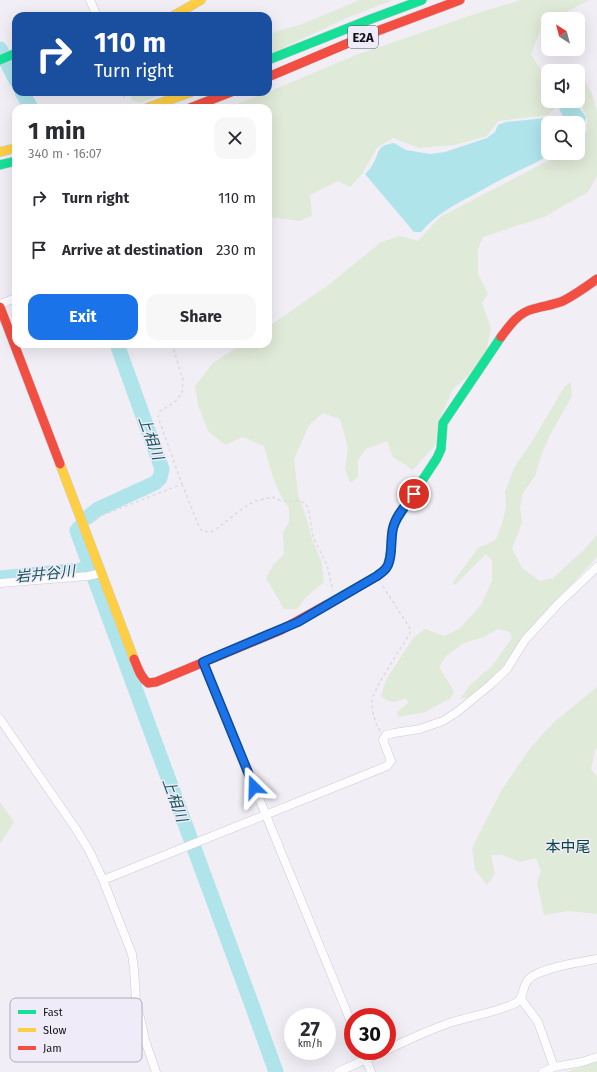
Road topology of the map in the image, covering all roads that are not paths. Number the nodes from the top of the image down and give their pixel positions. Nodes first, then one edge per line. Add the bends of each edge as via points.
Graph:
1 (90, 0) edge
2 (201, 0) edge
3 (422, 0) edge
4 (460, 0) edge
5 (95, 12) edge
6 (181, 12) edge
7 (12, 55) edge
8 (272, 58) edge
9 (0, 60) edge
10 (272, 75) edge
11 (180, 96) edge
12 (221, 96) edge
13 (158, 104) edge
14 (200, 104) edge
15 (12, 149) edge
16 (0, 152) edge
17 (12, 162) edge
18 (0, 165) edge
19 (597, 279) edge
20 (12, 300) edge
21 (0, 304) edge
22 (0, 307) edge
23 (12, 338) edge
24 (16, 348) edge
25 (597, 567) edge
26 (99, 573) junction
27 (0, 583) edge
28 (203, 662) junction
29 (0, 719) edge
30 (266, 814) junction
31 (103, 880) junction
32 (597, 959) edge
33 (136, 998) edge
34 (521, 999) junction
35 (345, 1008) edge
36 (142, 1027) edge
37 (396, 1046) edge
38 (597, 1057) edge
39 (364, 1060) edge
40 (366, 1060) edge
41 (554, 1067) junction
42 (156, 1072) edge
43 (338, 1072) edge
44 (371, 1072) edge
45 (543, 1072) edge

1 - 5 street
2 - 6 main road
3 - 8 main road, E2A
4 - 10 main road, E2A via 372,33
7 - 9 main road
11 - 13 main road
12 - 14 main road
15 - 16 main road
17 - 18 main road
19 - 28 main road via 560,302 526,310 511,323 443,423 441,449 437,458 396,519 385,570 298,622
20 - 21 street
22 - 23 main road
24 - 26 main road via 84,526
25 - 30 street via 525,640 506,669 457,712 443,721 420,729 386,736 383,740 391,761 386,766
26 - 27 street
26 - 28 main road via 144,680 148,683 156,682
28 - 30 street
29 - 31 street via 76,829
30 - 31 street
30 - 35 street
31 - 33 street via 132,954
32 - 34 street via 535,974 528,980
34 - 37 street via 501,1009 449,1023
34 - 41 street via 538,1022
36 - 42 street
38 - 41 street
39 - 43 street
40 - 44 street
41 - 45 street

